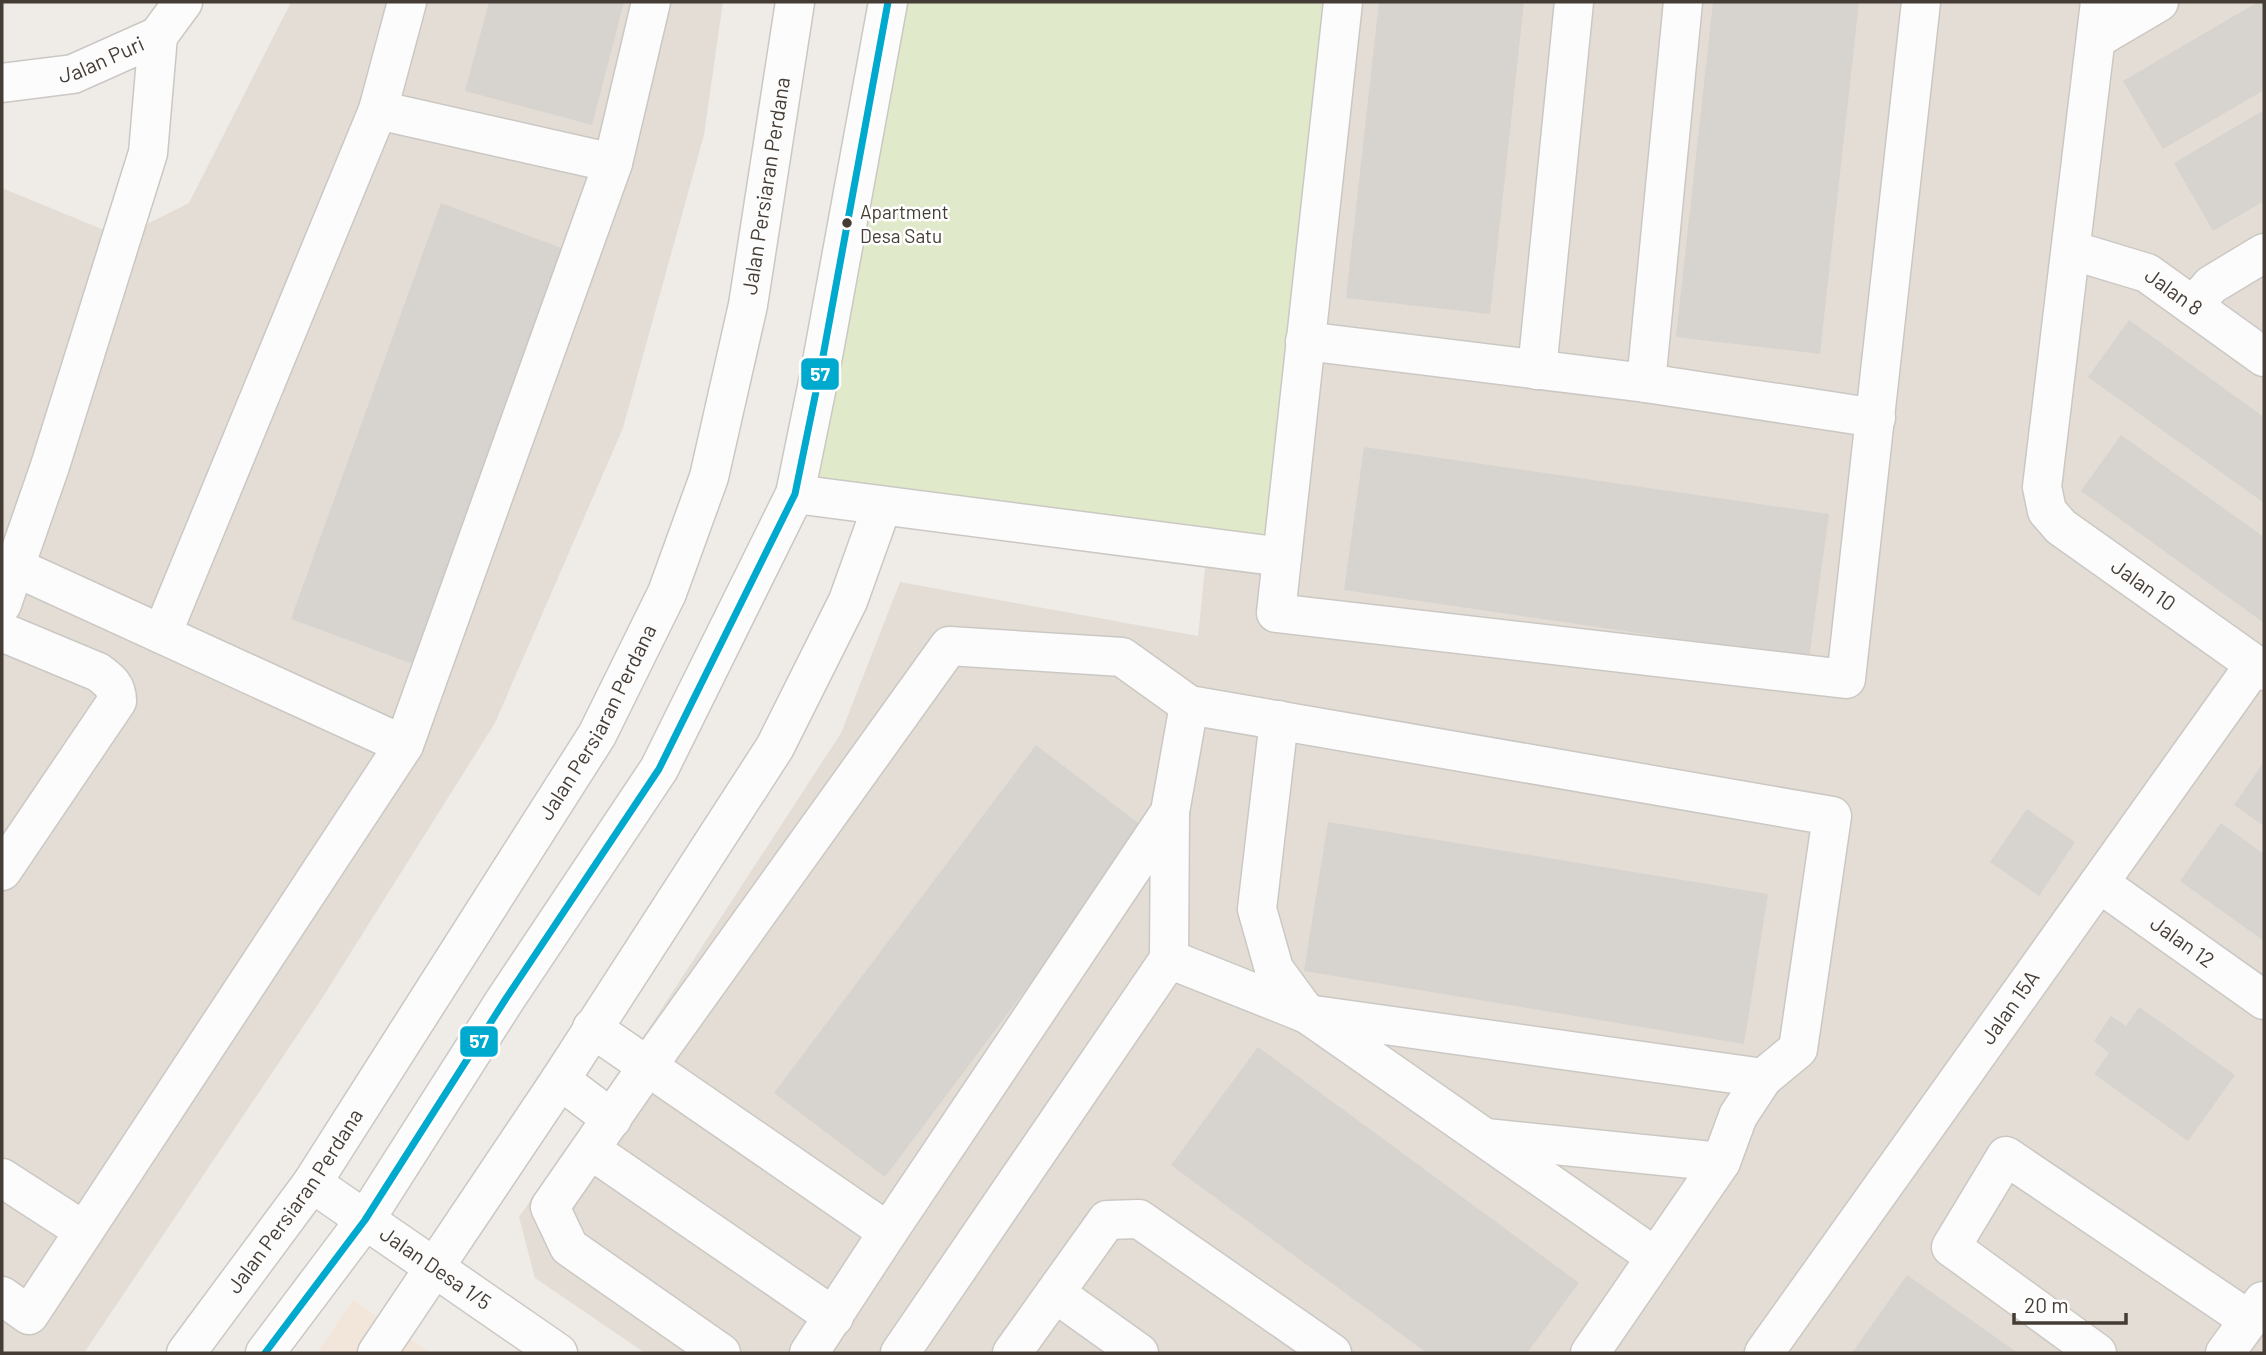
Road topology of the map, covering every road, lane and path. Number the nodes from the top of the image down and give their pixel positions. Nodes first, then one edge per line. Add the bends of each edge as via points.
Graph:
1 (183, 2) edge
2 (407, 2) edge
3 (651, 2) edge
4 (795, 2) edge
5 (888, 2) edge
6 (1343, 2) edge
7 (1574, 2) edge
8 (1683, 2) edge
9 (1921, 2) edge
10 (2100, 2) edge
11 (2159, 2) edge
12 (158, 36) junction
13 (2096, 39) junction
14 (2, 83) edge
15 (378, 110) junction
16 (613, 163) junction
17 (2071, 250) junction
18 (2264, 253) edge
19 (2193, 306) junction
20 (1305, 341) junction
21 (2264, 357) edge
22 (1537, 370) junction
23 (1646, 383) junction
24 (1876, 418) junction
25 (795, 494) junction
26 (882, 506) junction
27 (1282, 557) junction
28 (15, 567) junction
29 (2, 604) edge
30 (2, 632) edge
31 (162, 634) junction
32 (2260, 667) edge
33 (1189, 705) junction
34 (1279, 720) junction
35 (404, 745) junction
36 (1170, 812) junction
37 (2, 871) edge
38 (2099, 883) junction
39 (1169, 959) junction
40 (2264, 1000) edge
41 (1307, 1014) junction
42 (592, 1028) junction
43 (647, 1067) junction
44 (1763, 1078) junction
45 (560, 1080) junction
46 (601, 1134) junction
47 (1483, 1138) junction
48 (1721, 1162) junction
49 (2, 1178) edge
50 (312, 1183) junction
51 (365, 1220) junction
52 (84, 1231) junction
53 (888, 1232) junction
54 (1654, 1256) junction
55 (435, 1269) junction
56 (1055, 1293) junction
57 (2, 1296) edge
58 (2257, 1309) edge
59 (834, 1317) junction
60 (382, 1352) edge
61 (186, 1353) edge
62 (265, 1353) edge
63 (558, 1353) edge
64 (721, 1353) edge
65 (809, 1353) edge
66 (900, 1353) edge
67 (1012, 1353) edge
68 (1139, 1353) edge
69 (1332, 1353) edge
70 (1590, 1353) edge
71 (1764, 1353) edge
72 (2097, 1353) edge
73 (2225, 1353) edge

1 - 12 street, Jalan Puri
2 - 15 street
3 - 16 street
4 - 50 street, Jalan Persiaran Perdana via 748,305 709,477 667,593 597,735
5 - 25 street
6 - 20 street
7 - 22 street
8 - 23 street
9 - 24 street
10 - 13 street
11 - 13 street
12 - 14 street, Jalan Puri via 73,74
12 - 28 street via 148,153
13 - 17 street
15 - 16 street
15 - 31 street
16 - 35 street
17 - 19 street, Jalan 8 via 2147,274
17 - 32 street, Jalan 10 via 2042,487 2047,511 2062,527
18 - 19 street via 2211,285
19 - 21 street, Jalan 8
20 - 22 street
20 - 27 street
22 - 23 street
23 - 24 street
24 - 27 street via 1846,679 1276,613
25 - 26 street
25 - 51 street via 659,769
26 - 27 street
26 - 42 street via 848,601 775,747
28 - 29 street
28 - 31 street
30 - 37 street via 98,672 117,692 117,701
31 - 35 street
32 - 38 street, Jalan 15A
33 - 34 street
33 - 36 street
33 - 43 street via 1122,657 949,646
34 - 41 street via 1257,909 1274,969
34 - 44 street via 1832,816 1798,1049
35 - 52 street
36 - 39 street
36 - 53 street
38 - 40 street, Jalan 12
38 - 71 street, Jalan 15A
39 - 41 street
39 - 66 street
41 - 44 street
41 - 47 street
42 - 43 street
42 - 45 street
43 - 46 street
43 - 53 street
44 - 48 street via 1738,1116
45 - 46 street
45 - 55 street
46 - 59 street
46 - 64 street via 550,1207 569,1247
47 - 48 street
47 - 54 street
48 - 54 street
49 - 52 street
50 - 51 street, Jalan Desa 1/5
50 - 61 street, Jalan Persiaran Perdana
51 - 55 street, Jalan Desa 1/5
51 - 62 street
52 - 57 street via 29,1315
53 - 59 street
54 - 70 street
55 - 60 street
55 - 63 street, Jalan Desa 1/5
56 - 67 street
56 - 68 street
56 - 69 street via 1107,1220 1139,1219
58 - 72 street via 2006,1156 1951,1247
58 - 73 street
59 - 65 street

